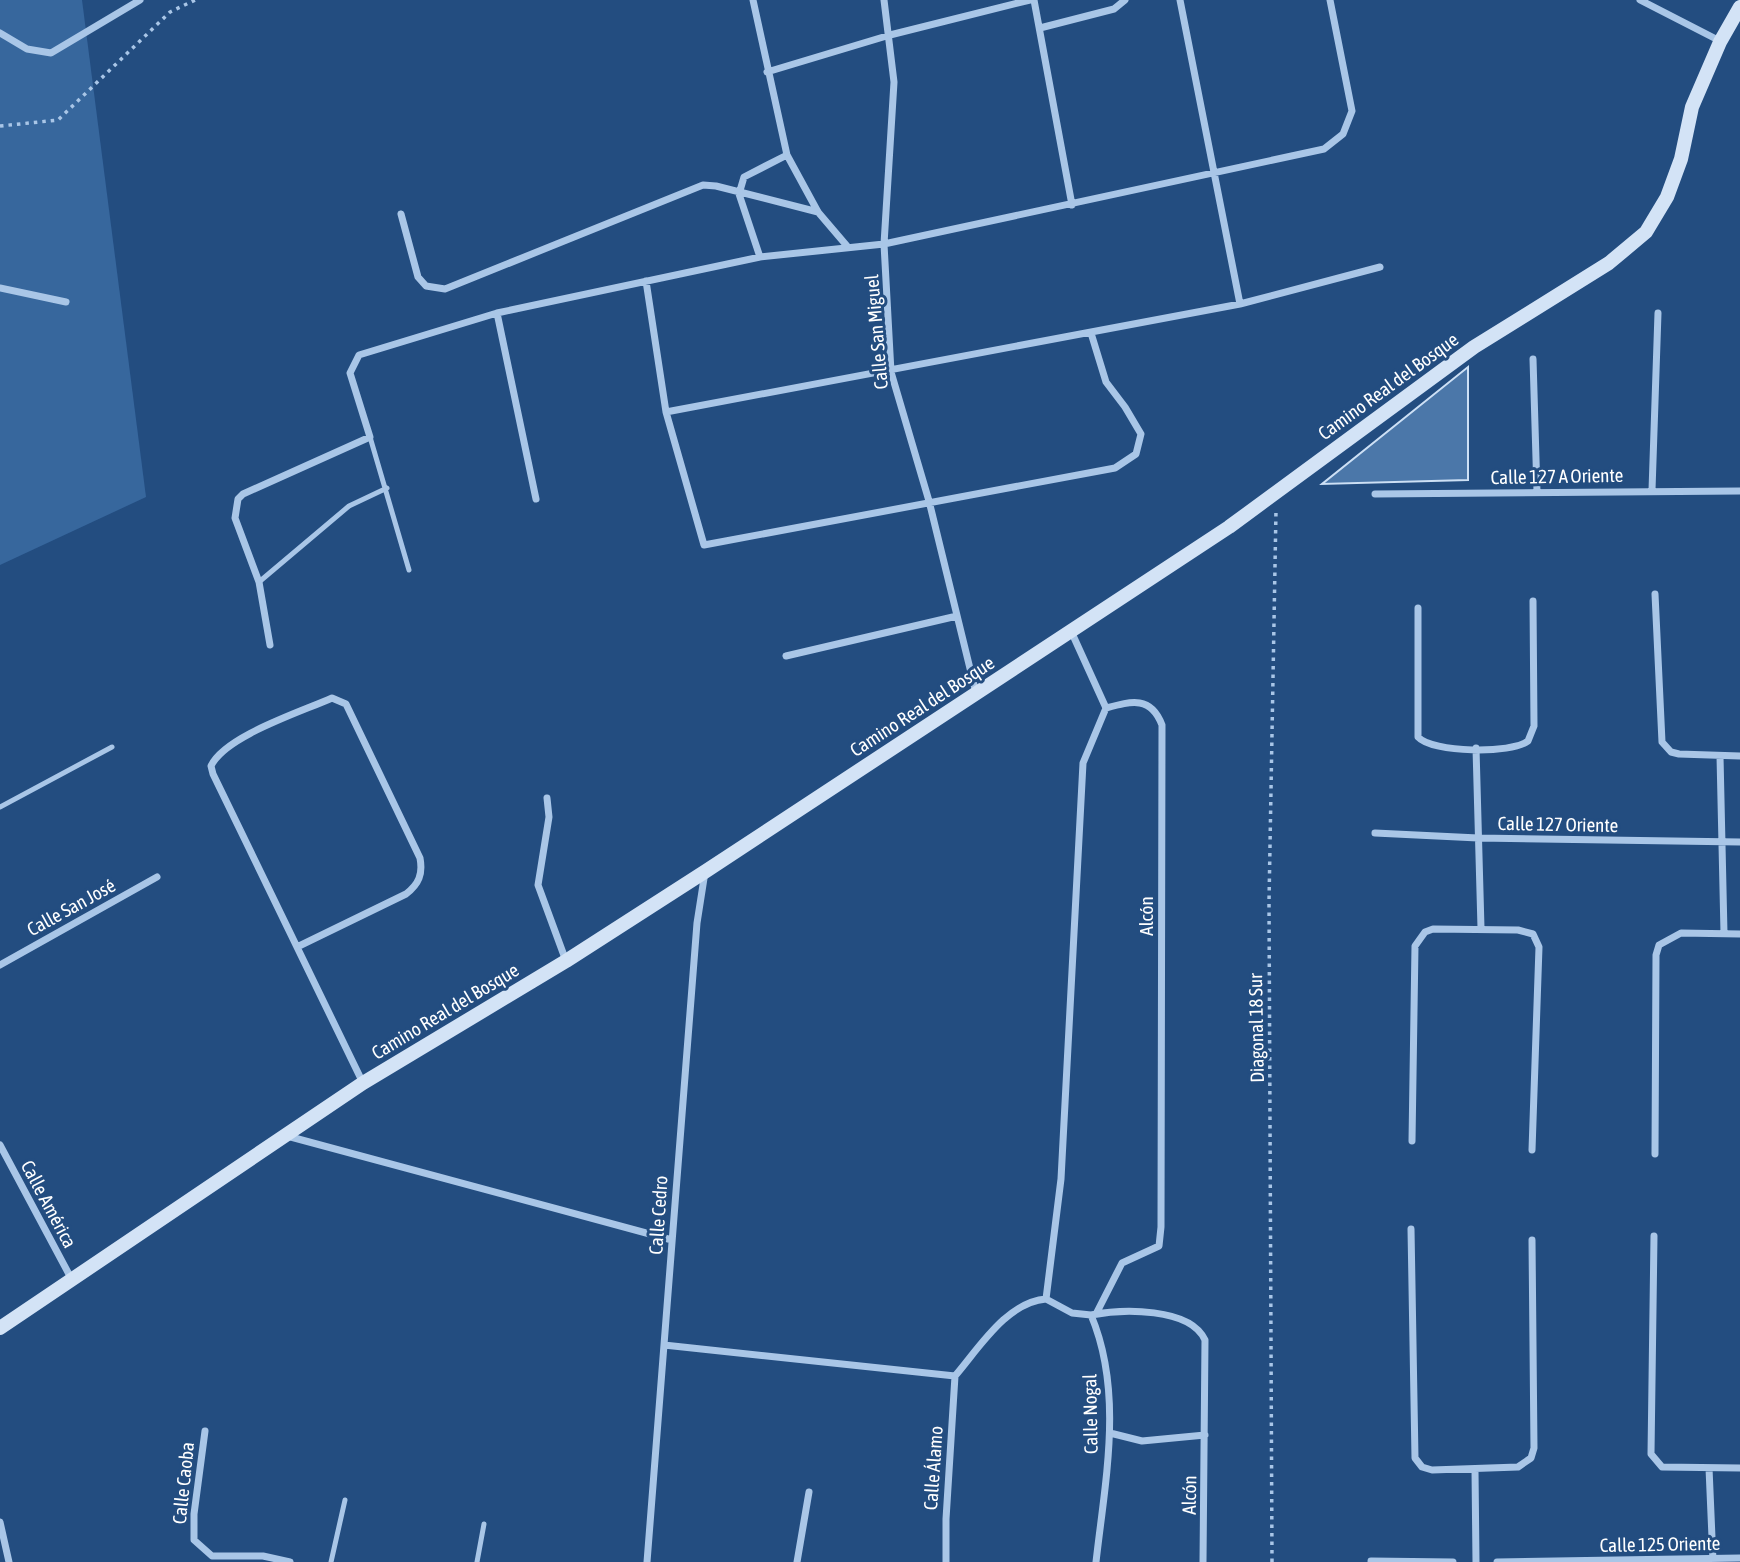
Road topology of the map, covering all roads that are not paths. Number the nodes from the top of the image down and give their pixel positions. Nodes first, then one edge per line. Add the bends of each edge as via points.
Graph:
1 (140, 0) edge
2 (753, 0) edge
3 (884, 0) edge
4 (1032, 0) edge
5 (1125, 0) edge
6 (1180, 0) edge
7 (1330, 0) edge
8 (1640, 0) edge
9 (1740, 7) edge
10 (1040, 27) junction
11 (0, 33) edge
12 (890, 35) junction
13 (1720, 41) junction
14 (767, 72) junction
15 (787, 155) junction
16 (1216, 173) junction
17 (739, 194) junction
18 (1072, 205) junction
19 (818, 212) junction
20 (401, 214) dead end
21 (884, 244) junction
22 (847, 246) junction
23 (760, 257) junction
24 (1380, 267) dead end
25 (646, 281) junction
26 (0, 288) edge
27 (66, 302) dead end
28 (1240, 304) junction
29 (497, 313) junction
30 (1658, 313) dead end
31 (1091, 333) junction
32 (1533, 359) dead end
33 (891, 372) junction
34 (666, 412) junction
35 (370, 437) junction
36 (387, 488) junction
37 (1652, 490) junction
38 (1740, 491) edge
39 (1537, 492) junction
40 (1375, 494) dead end
41 (536, 499) dead end
42 (929, 501) junction
43 (410, 570) dead end
44 (259, 582) junction
45 (1655, 594) dead end
46 (1533, 601) dead end
47 (1418, 608) dead end
48 (957, 616) junction
49 (1071, 631) junction
50 (270, 645) dead end
51 (786, 656) dead end
52 (976, 693) junction
53 (1106, 708) junction
54 (113, 747) dead end
55 (1476, 748) junction
56 (1720, 756) junction
57 (1740, 756) edge
58 (547, 798) dead end
59 (0, 807) edge
60 (1375, 833) dead end
61 (1478, 838) junction
62 (1721, 842) junction
63 (1740, 842) edge
64 (706, 871) junction
65 (157, 877) dead end
66 (1482, 928) junction
67 (1724, 933) junction
68 (1740, 934) edge
69 (298, 947) junction
70 (566, 961) junction
71 (0, 965) edge
72 (363, 1083) junction
73 (283, 1135) junction
74 (1412, 1141) dead end
75 (0, 1145) edge
76 (1532, 1150) dead end
77 (1655, 1154) dead end
78 (1411, 1229) dead end
79 (1654, 1236) dead end
80 (672, 1240) junction
81 (1532, 1240) dead end
82 (71, 1278) junction
83 (1046, 1299) junction
84 (1093, 1314) junction
85 (0, 1328) edge
86 (664, 1345) junction
87 (955, 1376) junction
88 (205, 1432) dead end
89 (1110, 1433) junction
90 (1205, 1435) junction
91 (1709, 1468) junction
92 (1740, 1468) edge
93 (1475, 1470) junction
94 (809, 1492) dead end
95 (345, 1500) dead end
96 (0, 1522) edge
97 (484, 1524) dead end
98 (1740, 1558) edge
99 (1713, 1560) edge
100 (1371, 1561) edge
101 (9, 1562) edge
102 (290, 1562) edge
103 (331, 1562) edge
104 (477, 1562) edge
105 (647, 1562) edge
106 (797, 1562) edge
107 (946, 1562) edge
108 (1096, 1562) edge
109 (1203, 1562) edge
110 (1452, 1562) edge
111 (1476, 1562) edge
112 (1497, 1562) edge

1 - 11 street via 51,53 27,49
2 - 14 street
3 - 12 street, Calle San Miguel
4 - 10 street
4 - 12 street
5 - 10 street via 1114,9
6 - 16 street
7 - 16 street via 1352,111 1343,134 1324,149
8 - 13 street
9 - 13 street, Camino Real del Bosque
10 - 18 street
12 - 14 street
12 - 21 street, Calle San Miguel via 894,82
13 - 49 street, Camino Real del Bosque via 1692,107 1668,197 1646,232 1609,263 1474,347 1272,495
14 - 15 street
15 - 17 street via 744,177
15 - 19 street
16 - 18 street
16 - 28 street
17 - 19 street
17 - 20 street via 703,185 445,289 426,286 418,276
17 - 23 street
18 - 21 street
19 - 22 street
21 - 22 street
21 - 33 street, Calle San Miguel
22 - 23 street
23 - 25 street
24 - 28 street
25 - 29 street
25 - 34 street
26 - 27 street
28 - 31 street
29 - 35 street via 359,355 351,373
29 - 41 street
30 - 37 street
31 - 33 street
31 - 42 street via 1106,382 1141,434 1136,454 1115,468
32 - 39 street
33 - 34 street
33 - 42 street, Calle San Miguel
34 - 42 street via 704,545
35 - 36 lane
35 - 44 street via 239,499 235,518
36 - 43 lane
36 - 44 lane via 349,506
37 - 38 street, Calle 127 A Oriente
37 - 39 street, Calle 127 A Oriente
39 - 40 street, Calle 127 A Oriente
42 - 48 street, Calle San Miguel
44 - 50 street
45 - 56 street via 1659,736 1671,752
46 - 55 street via 1533,734 1521,746
47 - 55 street via 1418,737 1437,747
48 - 51 street
48 - 52 street, Calle San Miguel
49 - 52 street, Camino Real del Bosque
49 - 53 street
52 - 64 street, Camino Real del Bosque
53 - 83 street via 1083,763 1061,1179
53 - 84 street, Alcón via 1136,701 1147,704 1162,725 1161,1227 1159,1245 1122,1263
54 - 59 lane
55 - 61 street
56 - 57 street
56 - 62 street
58 - 70 street via 549,817 538,885
60 - 61 street, Calle 127 Oriente
61 - 62 street, Calle 127 Oriente
61 - 66 street
62 - 63 street, Calle 127 Oriente
62 - 67 street
64 - 70 street, Camino Real del Bosque
64 - 80 street, Calle Cedro via 697,923
65 - 71 street, Calle San José
66 - 74 street via 1433,929 1415,946
66 - 76 street via 1526,931 1533,934 1539,947
67 - 68 street
67 - 77 street via 1681,933 1659,945
69 - 69 street via 211,766 223,750 241,739 332,698 340,699 422,870 406,894
69 - 72 street
70 - 72 street, Camino Real del Bosque
72 - 73 street, Camino Real del Bosque
73 - 80 street
73 - 82 street, Camino Real del Bosque
75 - 82 street, Calle América
78 - 93 street via 1415,1458 1426,1469
79 - 91 street via 1651,1454 1662,1467
80 - 86 street, Calle Cedro
81 - 93 street via 1534,1448 1531,1458 1518,1466
82 - 85 street, Camino Real del Bosque
83 - 84 street via 1072,1313
83 - 87 street via 1033,1300 1005,1319
84 - 89 street, Calle Nogal via 1103,1352
84 - 90 street, Alcón via 1116,1310 1177,1317 1194,1325 1205,1340
86 - 87 street
86 - 105 street, Calle Cedro
87 - 107 street, Calle Álamo
88 - 102 street, Calle Caoba via 194,1540 212,1556 263,1556
89 - 90 street via 1142,1441
89 - 108 street, Calle Nogal
90 - 109 street, Alcón
91 - 92 street
91 - 99 street
93 - 111 street
94 - 106 street
95 - 103 lane
96 - 101 street
97 - 104 lane
98 - 99 street, Calle 125 Oriente
99 - 112 street, Calle 125 Oriente
100 - 110 street

